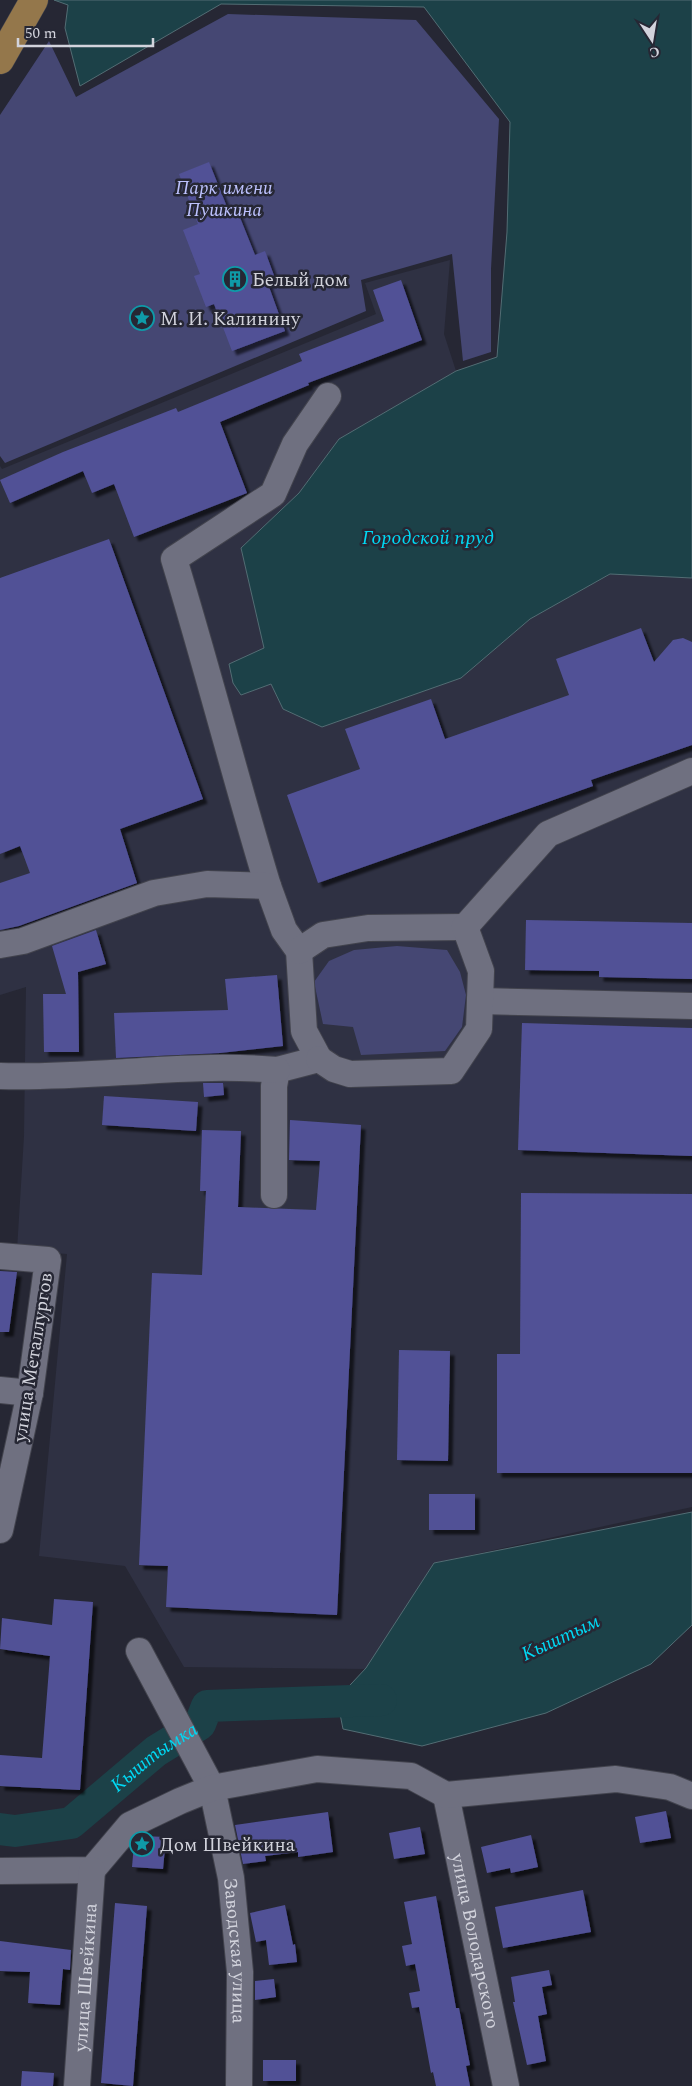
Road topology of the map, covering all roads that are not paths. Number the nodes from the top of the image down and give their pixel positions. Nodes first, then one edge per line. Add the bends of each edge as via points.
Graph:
1 (31, 7) edge
2 (0, 60) edge
3 (328, 396) dead end
4 (692, 771) edge
5 (268, 886) junction
6 (465, 927) junction
7 (0, 945) edge
8 (299, 951) junction
9 (480, 1001) junction
10 (692, 1006) edge
11 (319, 1059) junction
12 (276, 1070) junction
13 (0, 1076) edge
14 (274, 1195) dead end
15 (0, 1256) edge
16 (0, 1390) edge
17 (30, 1393) junction
18 (0, 1530) edge
19 (139, 1651) dead end
20 (207, 1777) junction
21 (446, 1795) junction
22 (692, 1796) edge
23 (92, 1870) junction
24 (0, 1871) edge
25 (77, 2086) edge
26 (239, 2086) edge
27 (506, 2086) edge

1 - 2 main road
3 - 5 street via 295,444 273,494 174,559
4 - 6 street via 548,834
5 - 7 street via 208,884 154,893 23,941
5 - 8 street via 284,930
6 - 8 street via 368,928 323,935
6 - 9 street via 481,971
8 - 11 street via 304,1031
9 - 10 street
9 - 11 street via 480,1029 451,1071 350,1074
11 - 12 street
12 - 13 street via 219,1068 50,1078
12 - 14 street
15 - 17 street, улица Металлургов via 48,1260
16 - 17 street
17 - 18 street, улица Металлургов
19 - 20 street, Заводская улица
20 - 21 street via 317,1769 411,1776
20 - 23 street via 130,1825
20 - 26 street, Заводская улица via 231,1878 240,1972
21 - 22 street via 616,1779 670,1787
21 - 27 street, улица Володарского
23 - 24 street
23 - 25 street, улица Швейкина

